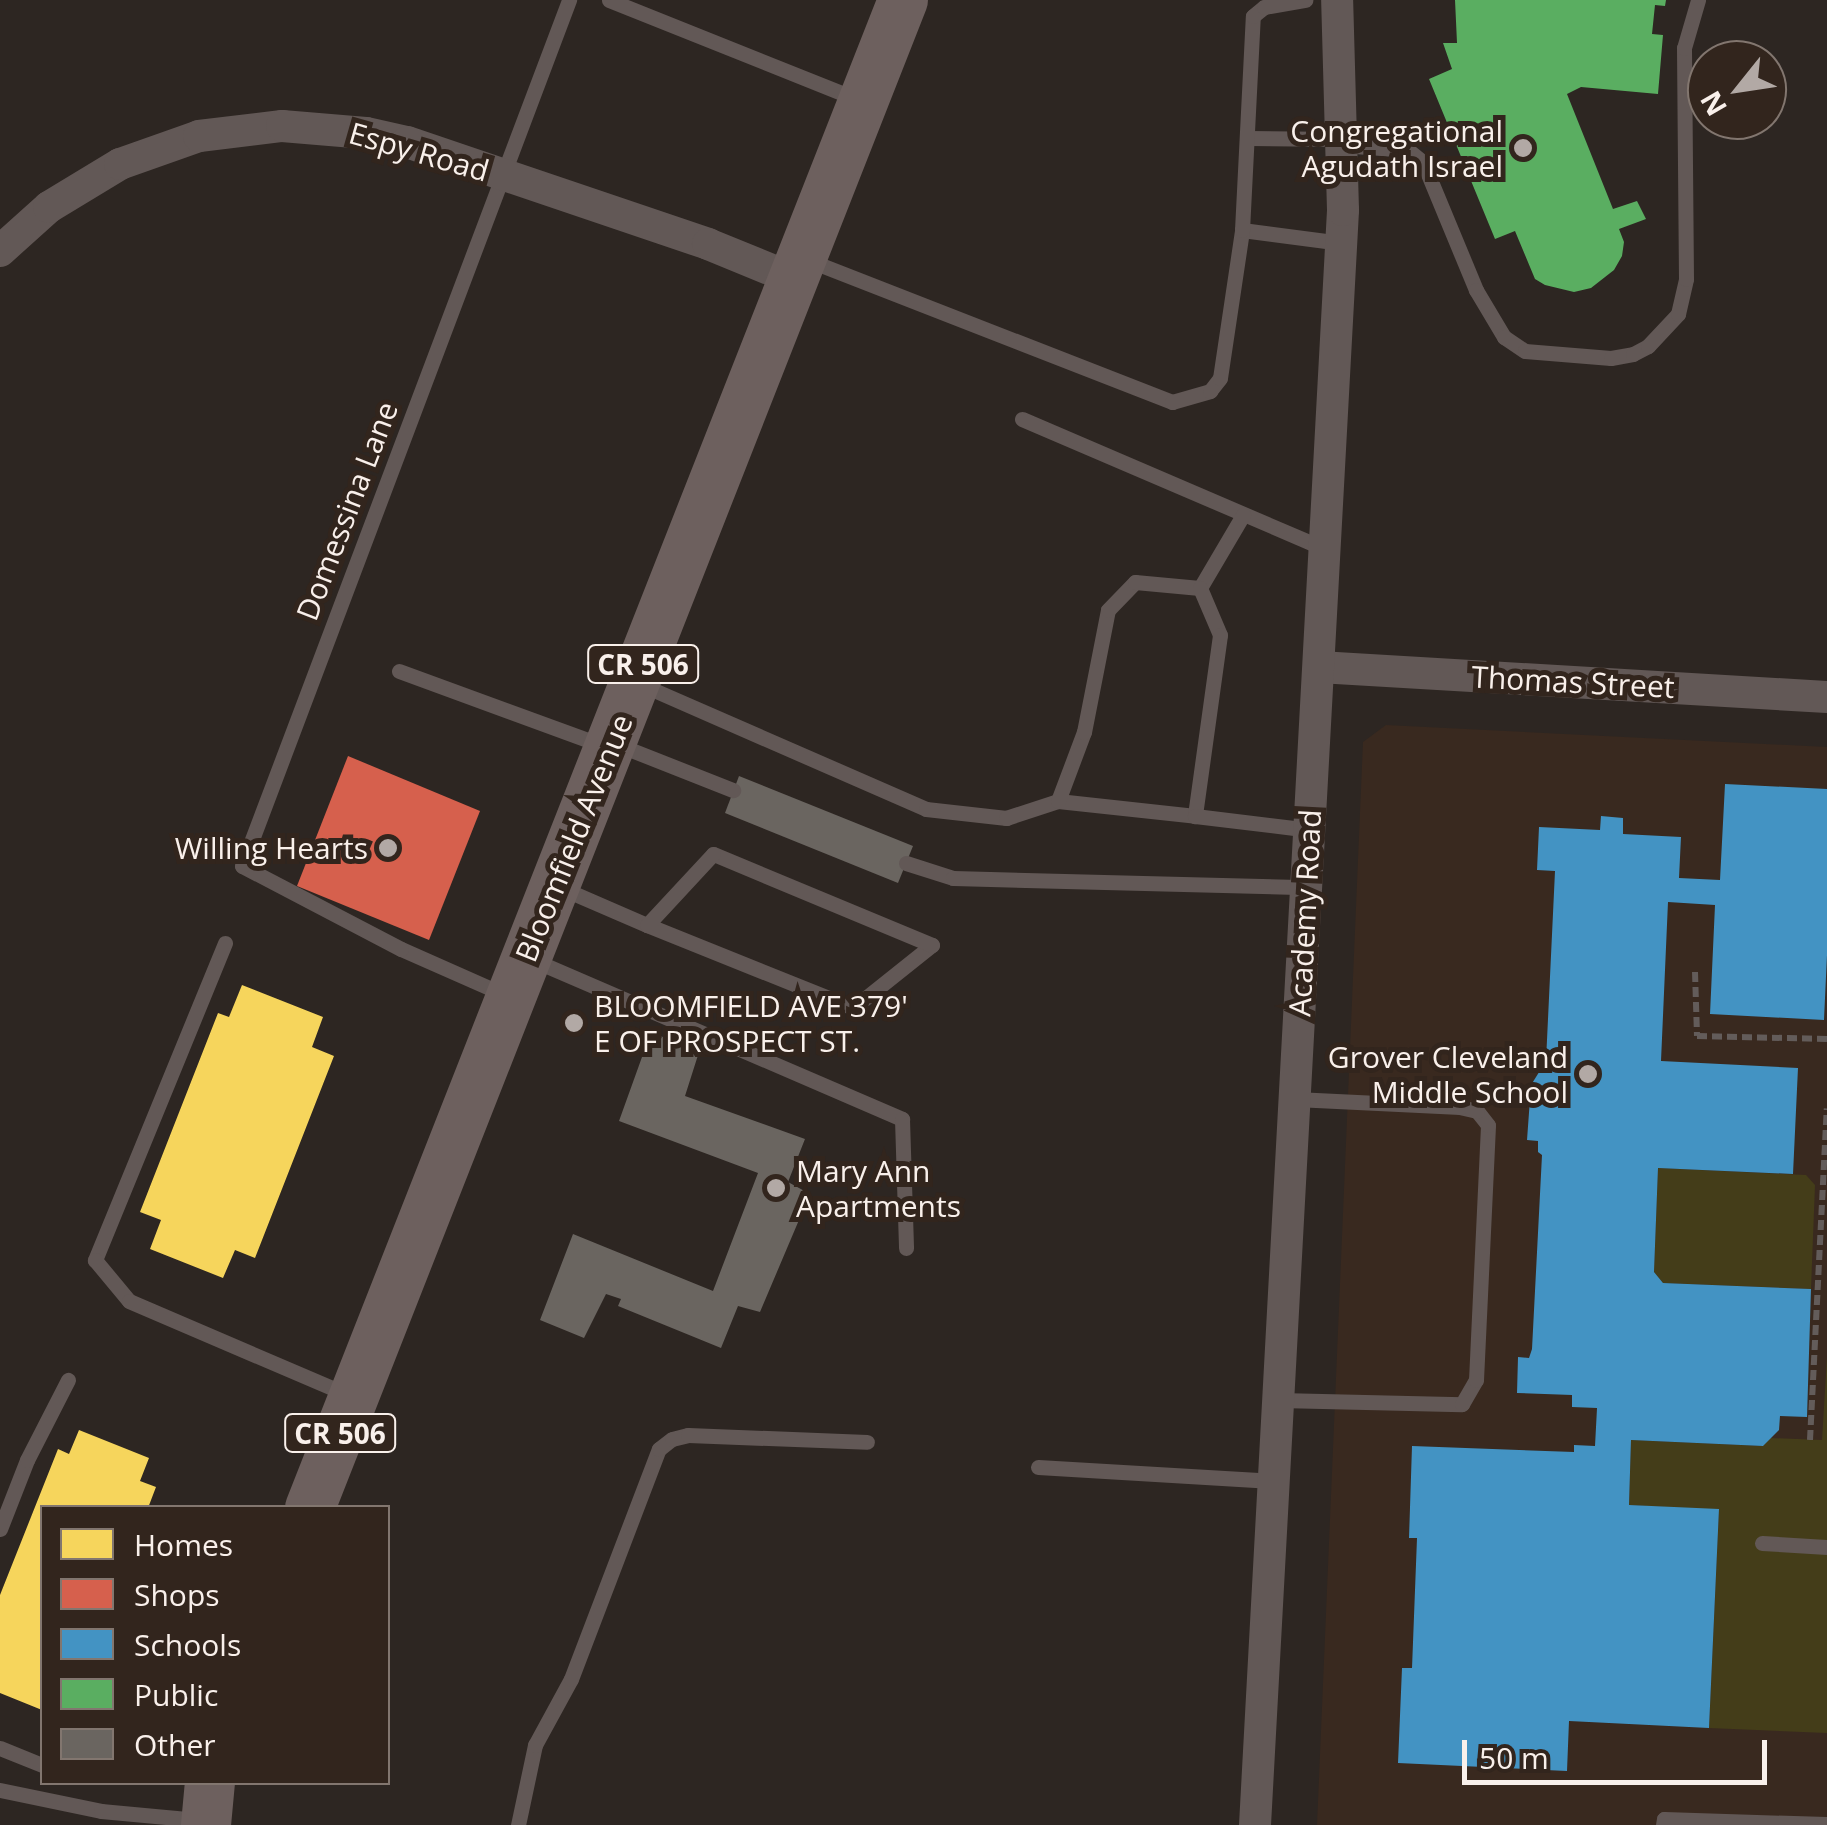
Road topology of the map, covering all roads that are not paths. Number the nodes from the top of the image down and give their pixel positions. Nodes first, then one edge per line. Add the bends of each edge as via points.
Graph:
1 (569, 0) edge
2 (609, 0) edge
3 (903, 0) edge
4 (1305, 0) edge
5 (1337, 0) edge
6 (1698, 0) edge
7 (632, 4) edge
8 (864, 102) junction
9 (1249, 138) junction
10 (1341, 142) junction
11 (504, 176) junction
12 (1242, 230) junction
13 (1341, 242) junction
14 (0, 251) edge
15 (800, 270) junction
16 (1022, 419) dead end
17 (1243, 515) junction
18 (1325, 549) junction
19 (1200, 588) junction
20 (1319, 666) junction
21 (399, 671) dead end
22 (636, 682) junction
23 (1827, 697) edge
24 (611, 745) junction
25 (734, 790) dead end
26 (1058, 801) junction
27 (1195, 816) junction
28 (1310, 830) junction
29 (906, 862) dead end
30 (556, 885) junction
31 (1307, 887) junction
32 (646, 925) junction
33 (225, 943) dead end
34 (520, 978) junction
35 (1295, 1099) junction
36 (906, 1248) dead end
37 (68, 1380) dead end
38 (354, 1398) junction
39 (1278, 1400) junction
40 (867, 1442) dead end
41 (1038, 1466) dead end
42 (1274, 1481) junction
43 (311, 1505) edge
44 (0, 1529) edge
45 (1762, 1543) dead end
46 (1827, 1547) edge
47 (0, 1748) edge
48 (40, 1765) edge
49 (0, 1790) edge
50 (208, 1809) edge
51 (1827, 1824) edge
52 (518, 1825) edge
53 (1255, 1825) edge
54 (1664, 1825) edge

1 - 11 lane, Domessina Lane
2 - 7 lane
3 - 8 main road, Bloomfield Avenue / CR 506
4 - 9 lane via 1264,7 1253,16
5 - 10 street, Academy Road
6 - 10 lane via 1684,48 1686,279 1678,314 1633,354 1525,351 1504,337 1476,290 1423,162 1408,150
7 - 8 lane
8 - 15 main road, Bloomfield Avenue / CR 506
9 - 10 lane
9 - 12 lane
10 - 13 street, Academy Road
11 - 14 street, Espy Road via 366,133 240,129 120,164 48,207
11 - 15 street, Espy Road
11 - 34 lane, Domessina Lane via 242,866 401,949
12 - 13 lane
12 - 15 lane via 1220,378 1210,391 1172,402
13 - 18 street, Academy Road
15 - 22 main road, Bloomfield Avenue / CR 506
16 - 17 lane
17 - 18 lane
17 - 19 lane
18 - 20 street, Academy Road
19 - 26 lane via 1135,582 1108,610 1084,732
19 - 27 lane via 1220,636
20 - 23 street, Thomas Street
20 - 28 street, Academy Road
21 - 24 lane
22 - 24 main road, Bloomfield Avenue / CR 506
22 - 26 lane via 926,809 1006,818
24 - 25 lane
24 - 30 main road, Bloomfield Avenue / CR 506
26 - 27 lane
27 - 28 lane
28 - 31 street, Academy Road
29 - 31 lane via 953,878
30 - 32 lane
30 - 34 main road, Bloomfield Avenue / CR 506
31 - 35 street, Academy Road
32 - 32 lane via 853,1008 932,945 713,854
33 - 38 lane via 95,1260 128,1302
34 - 36 lane via 902,1119
34 - 38 main road, Bloomfield Avenue / CR 506
35 - 39 street, Academy Road
35 - 39 lane via 1460,1107 1477,1111 1488,1125 1476,1380 1462,1404
37 - 44 lane
38 - 43 main road, Bloomfield Avenue / CR 506
39 - 42 street, Academy Road
40 - 52 lane via 688,1435 659,1449 570,1678 535,1745
41 - 42 lane
42 - 53 street, Academy Road
45 - 46 lane
47 - 48 lane
49 - 50 lane via 101,1811
51 - 54 lane via 1664,1818

